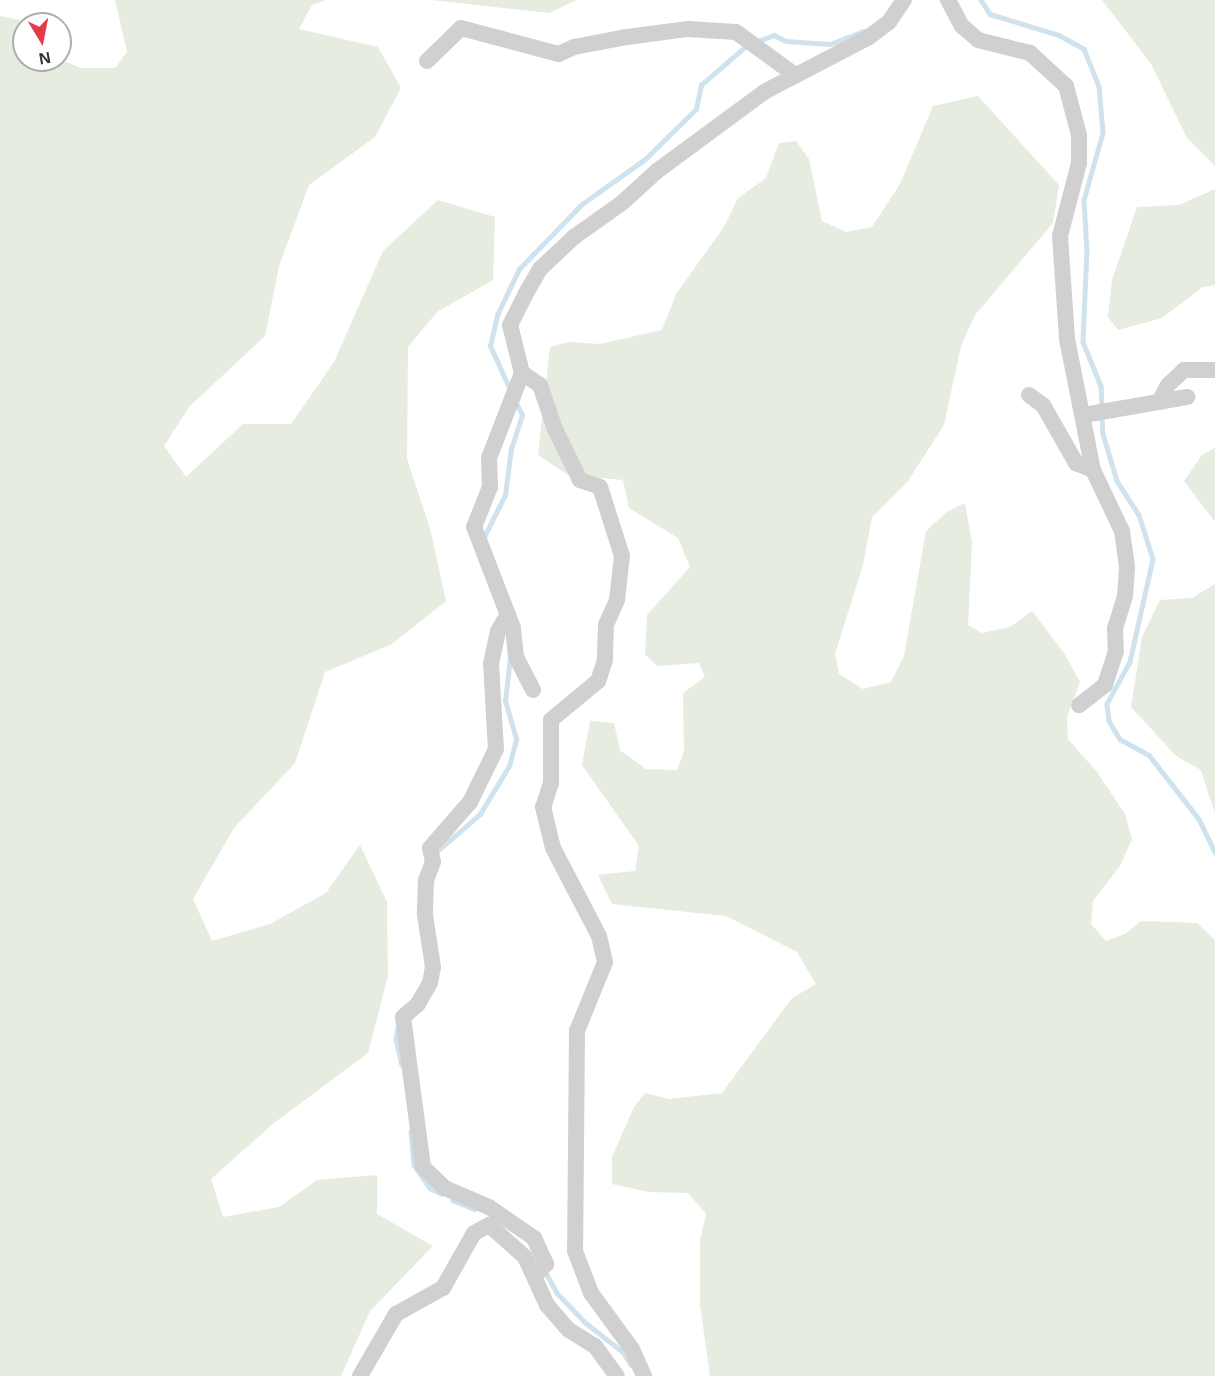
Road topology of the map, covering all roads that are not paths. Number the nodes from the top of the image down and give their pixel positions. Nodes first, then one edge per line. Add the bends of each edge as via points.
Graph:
1 (904, 0) edge
2 (948, 0) edge
3 (427, 61) dead end
4 (795, 75) junction
5 (1215, 370) edge
6 (522, 374) junction
7 (1029, 395) dead end
8 (1187, 397) dead end
9 (1159, 402) junction
10 (1088, 415) junction
11 (1093, 470) junction
12 (510, 621) junction
13 (533, 690) dead end
14 (1079, 705) dead end
15 (539, 1271) junction
16 (360, 1376) edge
17 (617, 1376) edge
18 (644, 1376) edge

1 - 4 street via 888,22 869,37
2 - 10 street via 962,26 978,40 1030,53 1066,86 1079,135 1079,163 1060,236 1067,339
3 - 4 street via 461,28 559,54 627,36 688,29 736,32
4 - 6 street via 764,92 657,171 540,269 510,325
5 - 9 street via 1185,370 1168,385
6 - 12 street via 489,458 490,487 474,527
6 - 18 street via 540,385 555,429 580,480 600,487 622,556 617,600 606,625 605,660 598,681 551,720 551,783 543,807 553,848 599,936 604,963 577,1031 576,1251 591,1293 632,1349
7 - 11 street via 1043,405 1076,464
8 - 9 street
9 - 10 street
10 - 11 street
11 - 14 street via 1122,531 1127,568 1125,596 1115,628 1116,651 1105,685
12 - 13 street via 516,657
12 - 15 street via 498,631 491,663 496,749 470,802 432,855 426,903 433,967 430,983 403,1017 423,1167 444,1188 520,1226 534,1238
15 - 16 street via 489,1225 474,1233 443,1288 396,1314
15 - 17 street via 547,1305 569,1330 595,1346

